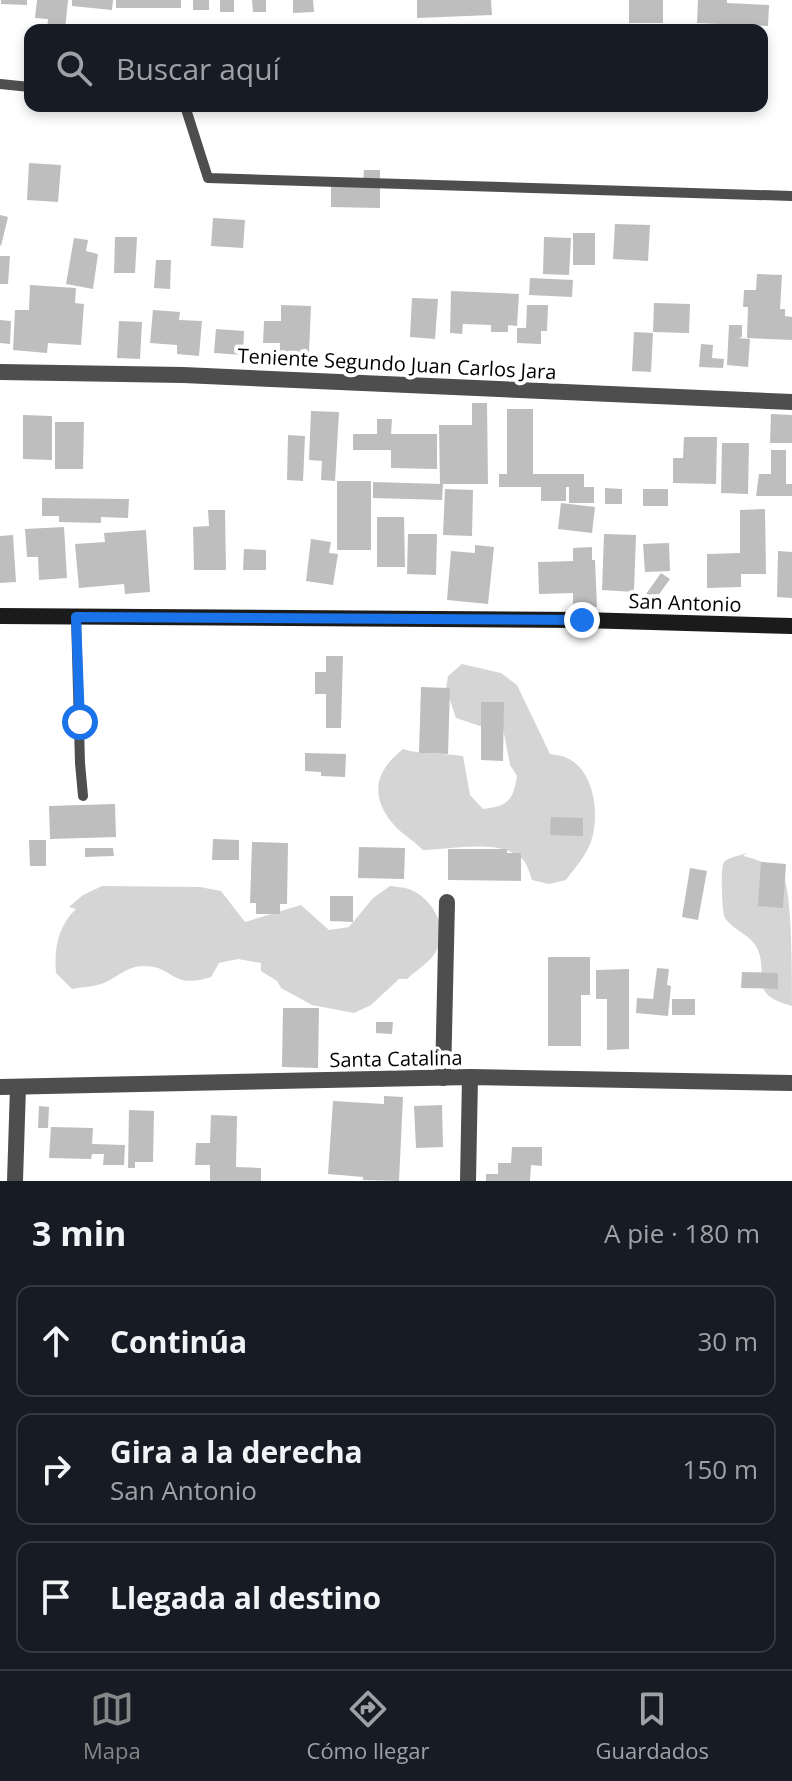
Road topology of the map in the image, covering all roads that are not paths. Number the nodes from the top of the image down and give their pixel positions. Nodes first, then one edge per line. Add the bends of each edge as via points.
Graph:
1 (0, 84) edge
2 (24, 86) edge
3 (187, 112) edge
4 (792, 196) edge
5 (0, 372) edge
6 (792, 402) edge
7 (0, 616) edge
8 (76, 617) junction
9 (792, 626) edge
10 (83, 796) dead end
11 (447, 902) dead end
12 (470, 1077) junction
13 (443, 1078) junction
14 (792, 1083) edge
15 (0, 1087) edge
16 (18, 1087) junction
17 (15, 1181) edge
18 (468, 1181) edge

1 - 2 lane
3 - 4 lane via 208,178
5 - 6 street, Teniente Segundo Juan Carlos Jara
7 - 8 street, San Antonio
8 - 9 street, San Antonio
8 - 10 lane
11 - 13 street
12 - 13 street, Santa Catalina
12 - 14 street, Santa Catalina
12 - 18 street
13 - 16 street, Santa Catalina
15 - 16 street, Santa Catalina
16 - 17 street

